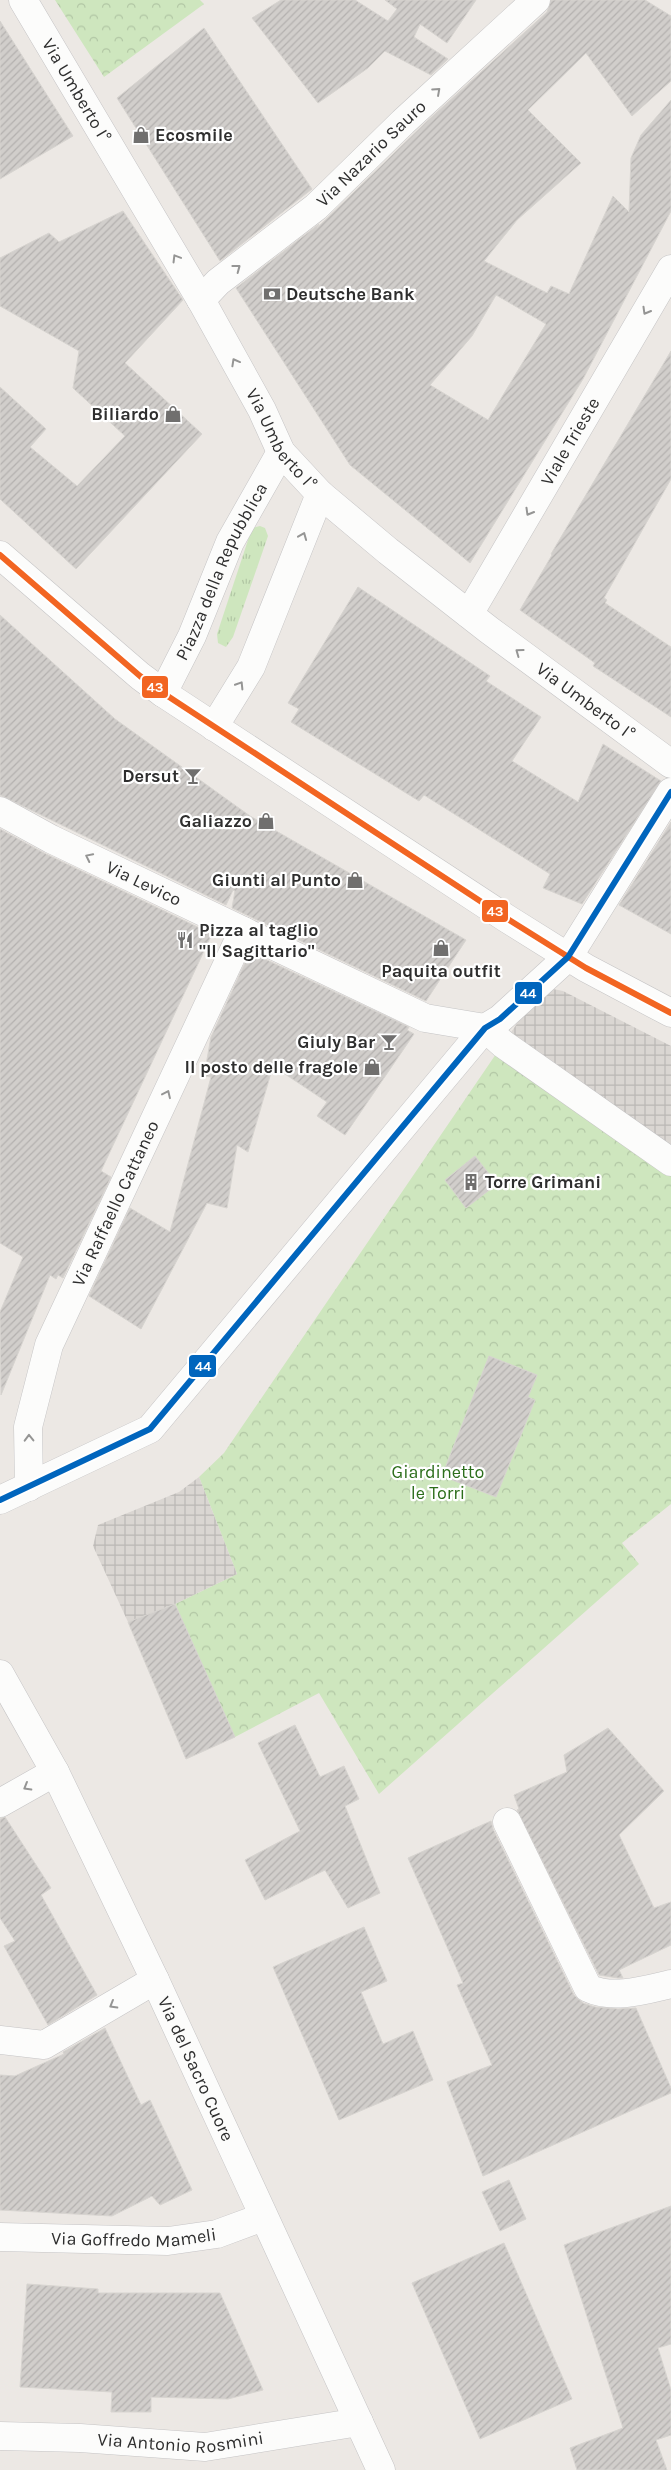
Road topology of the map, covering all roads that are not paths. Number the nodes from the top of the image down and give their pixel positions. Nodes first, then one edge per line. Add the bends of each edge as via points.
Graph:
1 (23, 0) edge
2 (536, 0) edge
3 (671, 269) edge
4 (201, 300) junction
5 (281, 452) junction
6 (320, 494) junction
7 (1, 556) edge
8 (469, 614) junction
9 (163, 693) junction
10 (214, 727) junction
11 (671, 764) edge
12 (671, 792) edge
13 (0, 811) edge
14 (244, 931) junction
15 (568, 957) junction
16 (671, 1013) edge
17 (485, 1028) junction
18 (671, 1162) edge
19 (29, 1487) junction
20 (0, 1500) edge
21 (0, 1674) edge
22 (55, 1772) junction
23 (0, 1803) edge
24 (507, 1822) dead end
25 (155, 1980) junction
26 (671, 1984) edge
27 (0, 2040) edge
28 (263, 2217) junction
29 (0, 2236) edge
30 (359, 2422) junction
31 (0, 2436) edge
32 (381, 2470) edge

4 -> 1 street, Via Umberto I°
4 -> 2 street, Via Nazario Sauro via 218,282 316,207
3 -> 8 street, Viale Trieste
5 -> 4 street, Via Umberto I° via 262,410
5 - 6 street, Via Umberto I°
5 - 9 street, Piazza della Repubblica via 230,542 192,636
6 - 8 street, Via Umberto I°
10 -> 6 street via 251,667
7 - 9 street
11 -> 8 street, Via Umberto I°
9 - 10 street
10 - 15 street
12 - 15 street
14 -> 13 street, Via Levico via 51,839
14 - 17 street, Via Levico via 425,1018
19 -> 14 street, Via Raffaello Cattaneo via 28,1427 49,1345
15 - 16 street
15 - 17 street via 500,1019
17 - 18 street
17 - 19 street via 150,1429
19 - 20 street
21 - 22 street, Via del Sacro Cuore
22 -> 23 street
22 - 25 street, Via del Sacro Cuore
24 - 26 street via 588,1988 600,1994 635,1992
25 -> 27 street via 44,2045
25 - 28 street, Via del Sacro Cuore
28 - 29 street, Via Goffredo Mameli via 217,2234 168,2241
28 - 30 street, Via del Sacro Cuore
30 - 31 street, Via Antonio Rosmini via 205,2447
30 - 32 street, Via del Sacro Cuore

